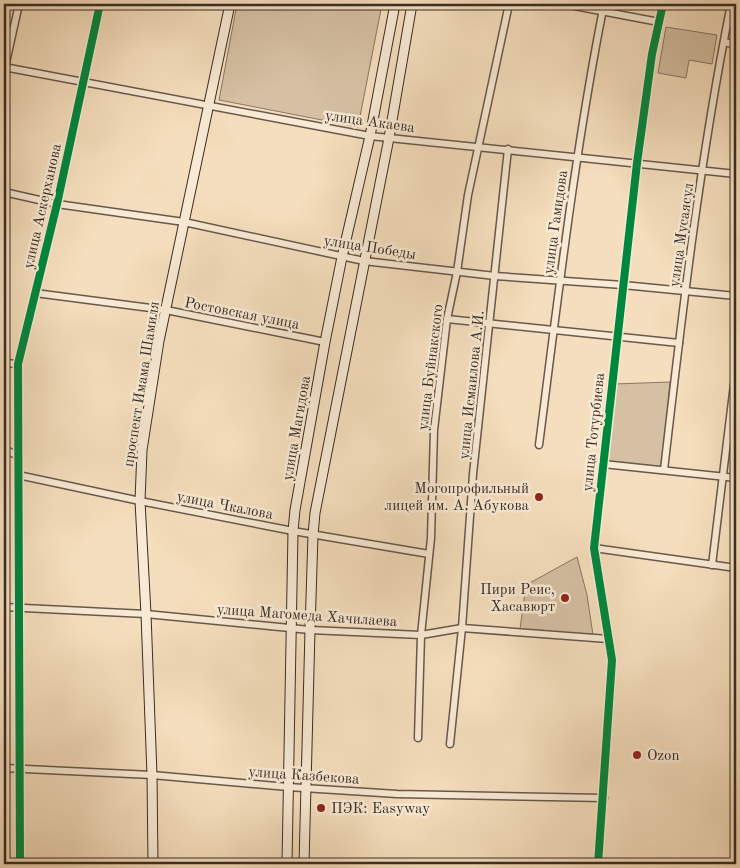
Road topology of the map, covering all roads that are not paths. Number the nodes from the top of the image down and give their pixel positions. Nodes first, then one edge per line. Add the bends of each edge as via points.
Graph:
1 (18, 4) edge
2 (100, 4) edge
3 (230, 4) edge
4 (396, 4) edge
5 (412, 4) edge
6 (509, 4) edge
7 (564, 4) edge
8 (604, 4) edge
9 (663, 4) edge
10 (731, 4) edge
11 (602, 12) junction
12 (659, 22) junction
13 (724, 42) junction
14 (736, 44) edge
15 (4, 67) edge
16 (83, 82) junction
17 (208, 106) junction
18 (370, 136) junction
19 (389, 138) junction
20 (479, 146) junction
21 (508, 149) junction
22 (577, 156) junction
23 (637, 163) junction
24 (703, 170) junction
25 (736, 174) edge
26 (4, 192) edge
27 (58, 204) junction
28 (184, 222) junction
29 (342, 257) junction
30 (364, 261) junction
31 (457, 272) junction
32 (495, 276) junction
33 (560, 282) junction
34 (623, 285) junction
35 (686, 291) junction
36 (35, 293) junction
37 (736, 296) edge
38 (166, 310) junction
39 (447, 319) junction
40 (490, 324) junction
41 (553, 330) junction
42 (617, 337) junction
43 (325, 342) junction
44 (679, 343) junction
45 (4, 363) edge
46 (18, 364) junction
47 (736, 368) edge
48 (539, 445) dead end
49 (4, 451) edge
50 (18, 456) junction
51 (603, 464) junction
52 (664, 470) junction
53 (18, 475) junction
54 (723, 477) junction
55 (736, 478) edge
56 (140, 501) junction
57 (292, 531) junction
58 (313, 535) junction
59 (594, 548) junction
60 (429, 554) junction
61 (712, 565) junction
62 (736, 568) edge
63 (4, 608) edge
64 (19, 608) junction
65 (146, 614) junction
66 (290, 628) junction
67 (462, 628) junction
68 (310, 630) junction
69 (421, 635) junction
70 (608, 639) junction
71 (418, 738) dead end
72 (450, 744) dead end
73 (4, 768) edge
74 (20, 768) junction
75 (152, 775) junction
76 (288, 787) junction
77 (306, 788) junction
78 (604, 798) junction
79 (20, 864) edge
80 (153, 864) edge
81 (287, 864) edge
82 (304, 864) edge
83 (598, 864) edge

1 - 15 street
2 - 16 street, улица Аскерханова
3 - 17 main road, проспект Имама Шамиля
4 - 18 main road, улица Магидова
5 - 19 main road
6 - 20 street, улица Буйнакского
7 - 11 street
8 - 11 street, улица Гамидова
9 - 12 street, улица Тотурбиева
10 - 13 street, улица Мусаясул
11 - 12 street
11 - 22 street, улица Гамидова
12 - 23 street, улица Тотурбиева
13 - 14 street
13 - 24 street, улица Мусаясул
15 - 16 street, улица Акаева
16 - 17 street, улица Акаева
16 - 27 street, улица Аскерханова
17 - 18 street, улица Акаева
17 - 28 main road, проспект Имама Шамиля
18 - 19 street, улица Акаева
18 - 29 main road, улица Магидова
19 - 20 street, улица Акаева
19 - 30 main road
20 - 21 street, улица Акаева
20 - 31 street, улица Буйнакского
21 - 22 street, улица Акаева
21 - 32 street, улица Исмаилова А.И.
22 - 23 street, улица Акаева
22 - 33 street, улица Гамидова
23 - 24 street, улица Акаева
23 - 34 street, улица Тотурбиева
24 - 25 street, улица Акаева
24 - 35 street, улица Мусаясул
26 - 27 street, улица Победы
27 - 28 street, улица Победы
27 - 36 street, улица Аскерханова
28 - 29 street, улица Победы
28 - 38 main road, проспект Имама Шамиля
29 - 30 street, улица Победы
29 - 43 main road, улица Магидова
30 - 31 street, улица Победы
30 - 58 main road
31 - 32 street, улица Победы
31 - 39 street, улица Буйнакского
32 - 33 street, улица Победы
32 - 40 street, улица Исмаилова А.И.
33 - 34 street, улица Победы
33 - 41 street, улица Гамидова
34 - 35 street, улица Победы
34 - 42 street, улица Тотурбиева
35 - 37 street, улица Победы
35 - 44 street, улица Мусаясул
36 - 38 street, Ростовская улица
36 - 46 street, улица Аскерханова
38 - 43 street, Ростовская улица
38 - 56 main road, проспект Имама Шамиля via 142,450
39 - 40 street
39 - 60 street, улица Буйнакского via 434,430
40 - 41 street
40 - 67 street, улица Исмаилова А.И.
41 - 42 street
41 - 48 street, улица Гамидова
42 - 44 street
42 - 51 street, улица Тотурбиева
43 - 57 main road, улица Магидова
44 - 52 street, улица Мусаясул
45 - 46 street
46 - 50 street, улица Аскерханова
47 - 54 street
49 - 50 street
50 - 53 street, улица Аскерханова
51 - 52 street
51 - 59 street, улица Тотурбиева
52 - 54 street
53 - 56 street, улица Чкалова
53 - 64 street, улица Аскерханова
54 - 55 street
54 - 61 street
56 - 57 street, улица Чкалова
56 - 65 main road, проспект Имама Шамиля
57 - 58 street, улица Чкалова
57 - 66 main road, улица Магидова
58 - 60 street, улица Чкалова
58 - 68 main road
59 - 61 street
59 - 70 street, улица Тотурбиева
60 - 69 street, улица Буйнакского
61 - 62 street
63 - 64 street, улица Магомеда Хачилаева
64 - 65 street, улица Магомеда Хачилаева
64 - 74 street, улица Аскерханова
65 - 66 street, улица Магомеда Хачилаева
65 - 75 main road, проспект Имама Шамиля
66 - 68 street, улица Магомеда Хачилаева
66 - 76 main road, улица Магидова
67 - 69 street, улица Магомеда Хачилаева
67 - 70 street, улица Магомеда Хачилаева
67 - 72 street, улица Исмаилова А.И.
68 - 69 street, улица Магомеда Хачилаева
68 - 77 main road
69 - 71 street, улица Буйнакского
70 - 78 street, улица Тотурбиева via 612,660
73 - 74 street, улица Казбекова
74 - 75 street, улица Казбекова
74 - 79 street, улица Аскерханова
75 - 76 street, улица Казбекова
75 - 80 main road, проспект Имама Шамиля
76 - 77 street, улица Казбекова
76 - 81 main road, улица Магидова
77 - 78 street, улица Казбекова via 397,794
77 - 82 main road
78 - 83 street, улица Тотурбиева

